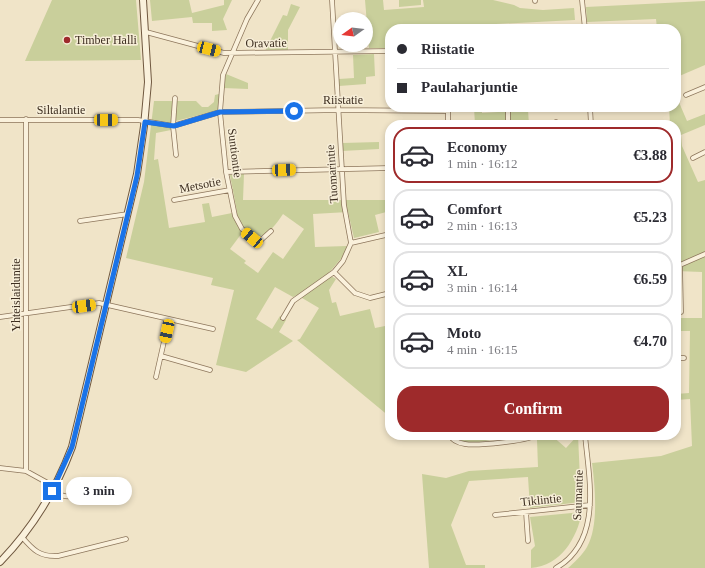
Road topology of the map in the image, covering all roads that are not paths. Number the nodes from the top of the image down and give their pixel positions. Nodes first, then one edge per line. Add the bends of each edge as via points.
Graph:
1 (143, 0) edge
2 (258, 0) edge
3 (332, 0) edge
4 (582, 0) edge
5 (333, 13) edge
6 (584, 24) edge
7 (146, 32) junction
8 (373, 51) edge
9 (385, 51) edge
10 (336, 52) joint
11 (231, 53) junction
12 (705, 87) edge
13 (686, 96) dead end
14 (175, 98) dead end
15 (338, 110) junction
16 (385, 110) edge
17 (220, 112) junction
18 (26, 119) junction
19 (0, 120) edge
20 (145, 122) junction
21 (174, 126) junction
22 (705, 152) edge
23 (176, 155) dead end
24 (693, 158) dead end
25 (385, 168) edge
26 (341, 169) junction
27 (226, 172) junction
28 (230, 190) junction
29 (174, 200) dead end
30 (128, 214) junction
31 (80, 221) dead end
32 (271, 231) dead end
33 (385, 235) edge
34 (352, 243) junction
35 (705, 254) edge
36 (681, 264) edge
37 (334, 272) junction
38 (385, 294) edge
39 (106, 304) junction
40 (26, 314) junction
41 (0, 317) edge
42 (284, 318) dead end
43 (169, 319) junction
44 (213, 329) dead end
45 (161, 356) junction
46 (210, 370) dead end
47 (156, 377) dead end
48 (456, 440) edge
49 (520, 440) edge
50 (586, 440) edge
51 (0, 468) edge
52 (26, 471) junction
53 (113, 481) dead end
54 (54, 489) junction
55 (590, 505) junction
56 (526, 512) junction
57 (495, 515) dead end
58 (22, 537) junction
59 (126, 539) dead end
60 (528, 541) dead end
61 (0, 562) edge
62 (556, 568) edge

1 - 7 main road
2 - 11 street, Suntiontie
3 - 5 street, Tuomarintie
4 - 6 street
7 - 11 street, Oravatie
7 - 20 main road via 148,82
8 - 9 street, Oravatie
10 - 11 street, Oravatie
10 - 15 street, Tuomarintie
11 - 17 street, Suntiontie via 223,75
12 - 13 street
14 - 21 street
15 - 16 street, Riistatie
15 - 17 street, Riistatie
15 - 26 street, Tuomarintie
17 - 21 street, Riistatie
17 - 27 street, Suntiontie
18 - 19 street, Siltalantie
18 - 20 street, Siltalantie
18 - 40 street, Yhteislaiduntie
20 - 21 street, Riistatie
20 - 30 main road
21 - 23 street
22 - 24 street
25 - 26 street
26 - 27 street
26 - 34 street, Tuomarintie via 344,205
27 - 28 street, Suntiontie
28 - 29 street, Metsotie
28 - 32 street, Suntiontie via 235,216 242,229 257,240 261,240
30 - 31 street
30 - 39 main road
33 - 34 street
34 - 37 street
35 - 36 street
37 - 38 street via 356,293 370,298
37 - 42 street via 293,301
39 - 40 street
39 - 43 street
39 - 54 main road via 72,447
40 - 41 street
40 - 52 street, Yhteislaiduntie
43 - 44 street
43 - 45 street
45 - 46 street
45 - 47 street
48 - 49 street via 466,444
50 - 55 street, Saumantie
51 - 52 street
52 - 54 street
53 - 54 street via 71,497 63,497
54 - 58 main road
55 - 56 street, Tiklintie
55 - 62 street, Saumantie via 587,527 580,545
56 - 57 street, Tiklintie
56 - 60 street
58 - 59 street via 34,551 49,557
58 - 61 main road

